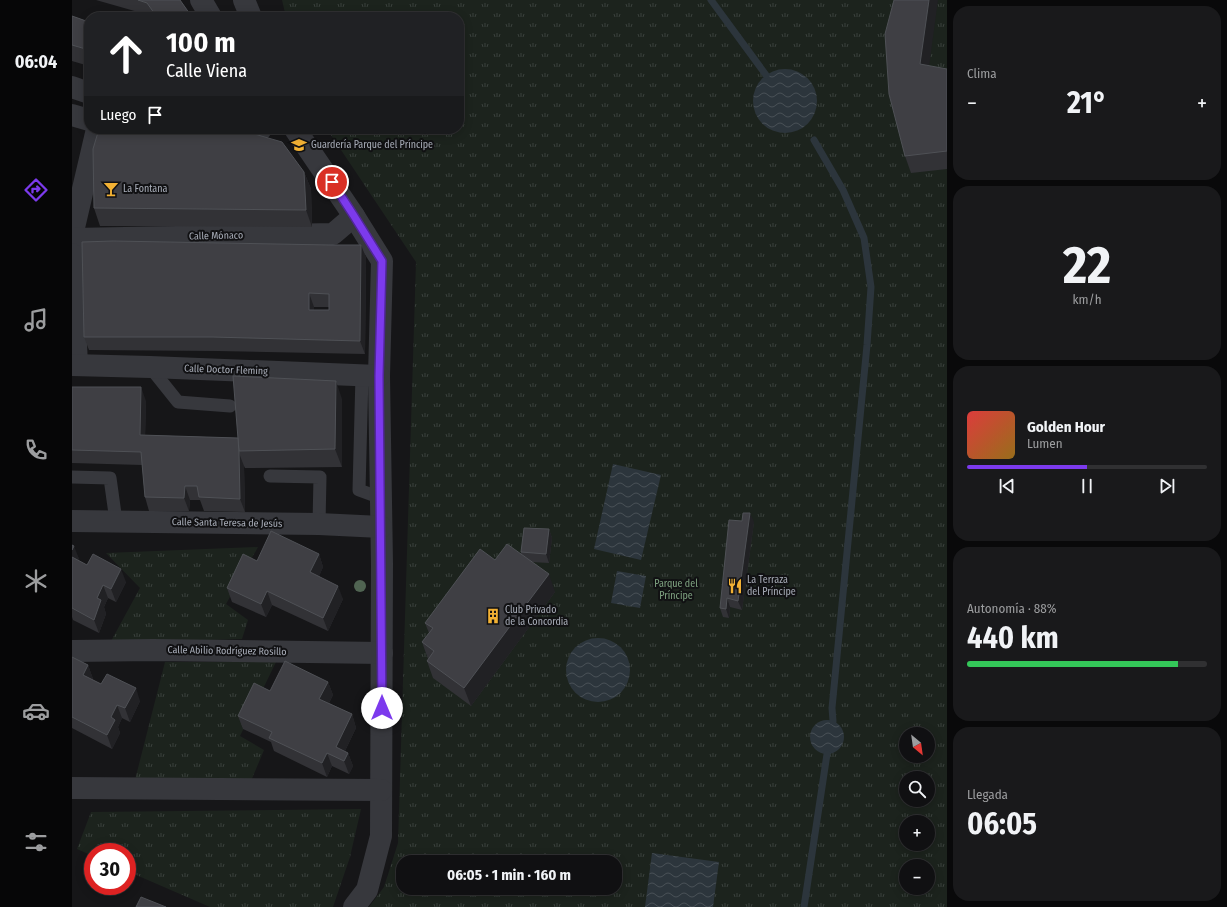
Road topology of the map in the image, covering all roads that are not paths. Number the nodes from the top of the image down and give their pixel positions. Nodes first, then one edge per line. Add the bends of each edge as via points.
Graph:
1 (201, 0) edge
2 (244, 0) edge
3 (208, 12) edge
4 (249, 12) edge
5 (72, 87) edge
6 (84, 91) edge
7 (72, 115) edge
8 (84, 119) edge
9 (96, 134) edge
10 (298, 134) edge
11 (354, 216) junction
12 (72, 237) edge
13 (72, 254) edge
14 (74, 365) edge
15 (150, 367) junction
16 (370, 376) junction
17 (230, 406) dead end
18 (270, 476) dead end
19 (72, 477) edge
20 (72, 521) edge
21 (116, 521) junction
22 (319, 524) junction
23 (381, 527) junction
24 (72, 651) edge
25 (382, 653) junction
26 (72, 788) edge
27 (381, 790) junction
28 (354, 907) edge

1 - 3 street
2 - 4 street
5 - 6 street
7 - 8 street
9 - 12 street
10 - 11 street
11 - 12 street, Calle Mónaco via 333,234
11 - 16 street via 382,261
13 - 14 street
14 - 15 street, Calle Doctor Fleming
15 - 16 street, Calle Doctor Fleming
15 - 17 lane via 178,402
16 - 23 street via 381,498
18 - 22 lane via 320,478
19 - 21 lane via 110,478
20 - 21 street, Calle Santa Teresa de Jesús
21 - 22 street, Calle Santa Teresa de Jesús
22 - 23 street, Calle Santa Teresa de Jesús
23 - 25 street
24 - 25 street, Calle Abilio Rodríguez Rosillo
25 - 27 street
26 - 27 street
27 - 28 street via 381,836 367,890

